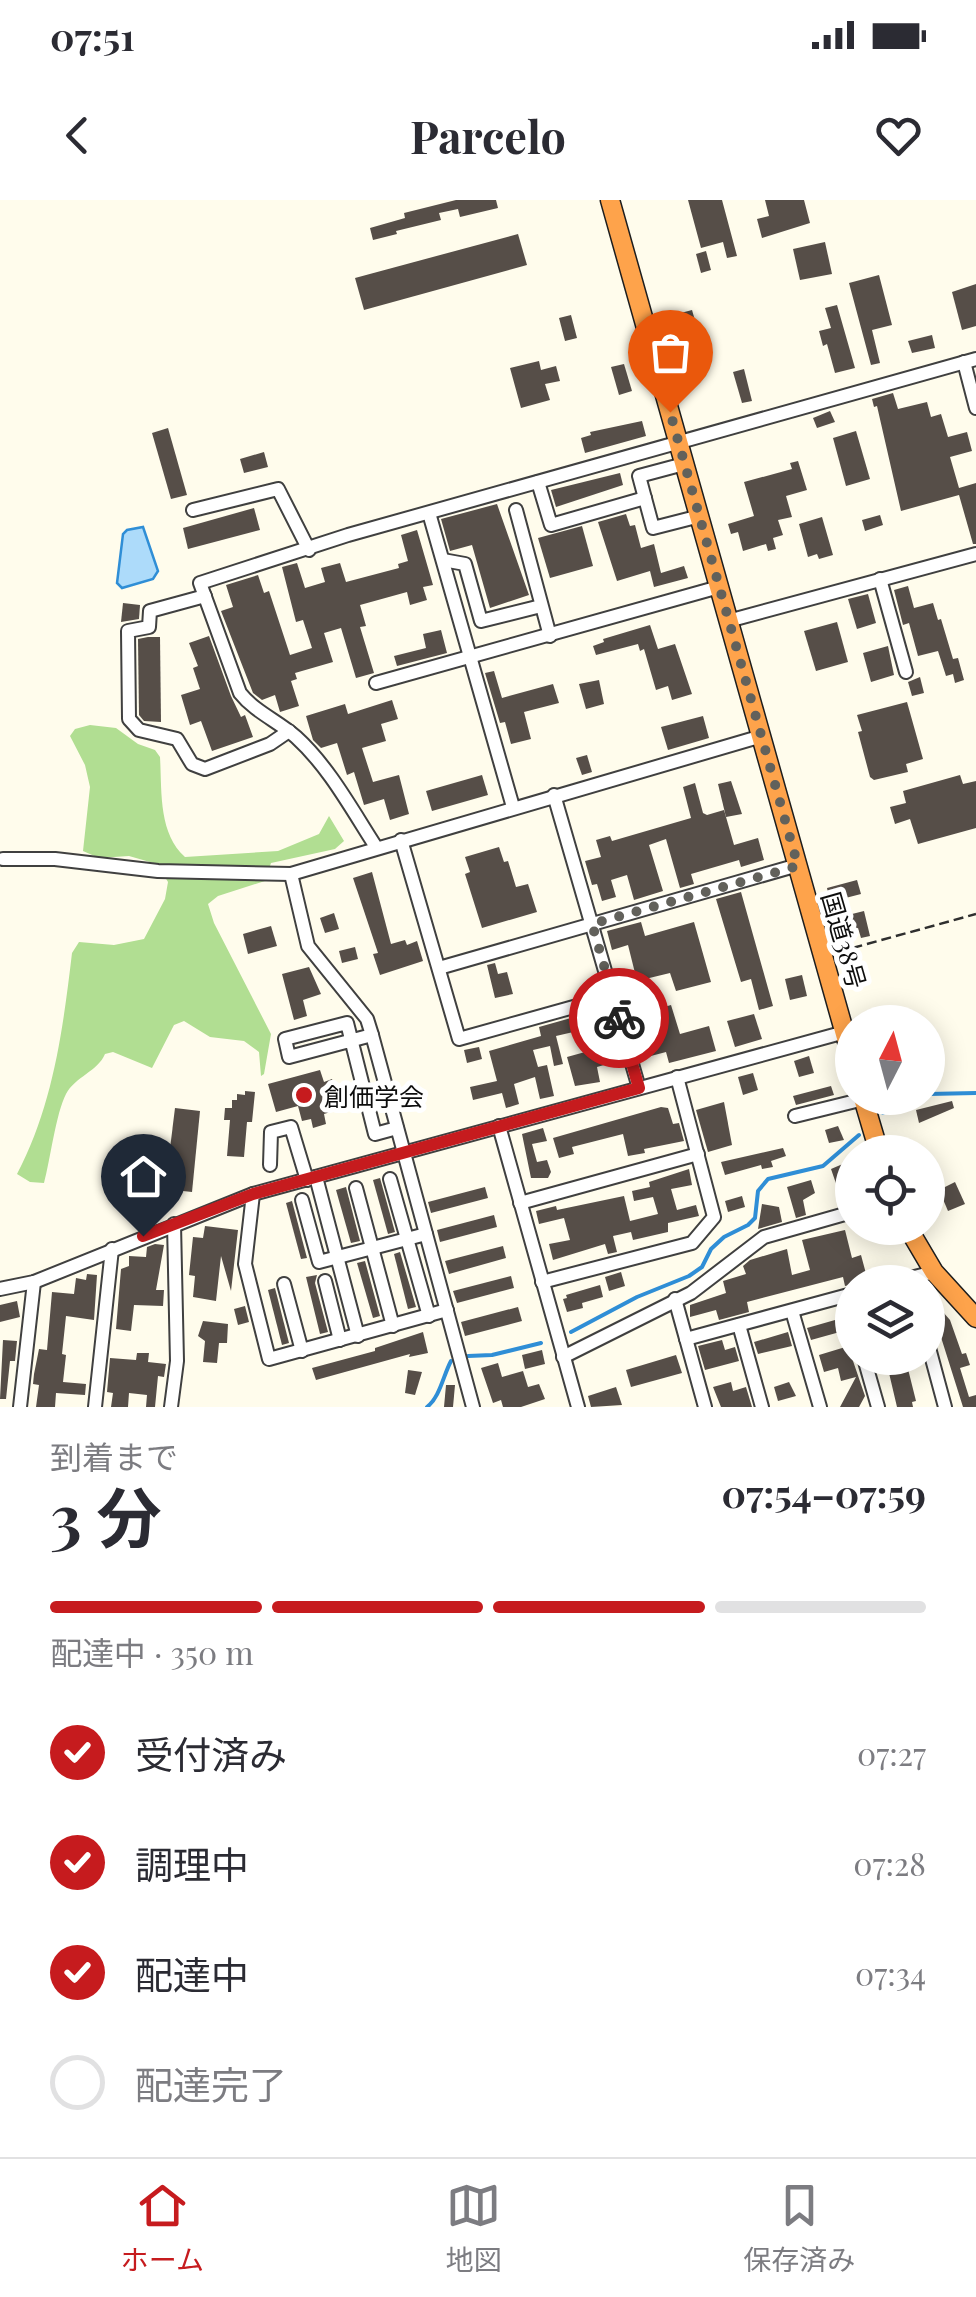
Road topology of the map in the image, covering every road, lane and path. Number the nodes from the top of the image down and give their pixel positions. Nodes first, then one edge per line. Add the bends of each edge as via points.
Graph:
1 (610, 200) edge
2 (970, 360) edge
3 (976, 408) edge
4 (678, 443) junction
5 (684, 464) junction
6 (538, 482) junction
7 (645, 498) junction
8 (193, 510) dead end
9 (516, 510) dead end
10 (430, 512) junction
11 (700, 516) junction
12 (308, 550) junction
13 (976, 554) edge
14 (443, 560) junction
15 (880, 579) junction
16 (719, 587) junction
17 (205, 596) junction
18 (542, 606) junction
19 (728, 621) junction
20 (550, 636) junction
21 (470, 658) junction
22 (906, 672) dead end
23 (376, 683) dead end
24 (289, 731) junction
25 (762, 736) junction
26 (554, 795) junction
27 (513, 807) junction
28 (401, 840) junction
29 (376, 847) junction
30 (3, 859) dead end
31 (798, 866) junction
32 (290, 874) junction
33 (976, 914) edge
34 (592, 924) junction
35 (823, 957) junction
36 (439, 968) junction
37 (613, 996) junction
38 (837, 1005) edge
39 (372, 1035) junction
40 (835, 1035) edge
41 (351, 1041) junction
42 (677, 1078) junction
43 (639, 1088) junction
44 (835, 1106) edge
45 (795, 1116) dead end
46 (499, 1126) junction
47 (397, 1128) junction
48 (405, 1152) junction
49 (698, 1154) junction
50 (270, 1165) dead end
51 (311, 1179) junction
52 (390, 1180) dead end
53 (356, 1188) dead end
54 (253, 1194) junction
55 (302, 1200) dead end
56 (520, 1203) junction
57 (835, 1217) edge
58 (174, 1224) junction
59 (426, 1234) junction
60 (407, 1240) junction
61 (112, 1249) junction
62 (372, 1249) junction
63 (338, 1258) junction
64 (324, 1281) dead end
65 (34, 1282) junction
66 (542, 1282) junction
67 (284, 1284) dead end
68 (945, 1284) edge
69 (0, 1289) edge
70 (675, 1299) junction
71 (835, 1299) edge
72 (447, 1310) junction
73 (792, 1310) junction
74 (429, 1316) junction
75 (976, 1318) edge
76 (739, 1325) junction
77 (393, 1326) junction
78 (358, 1336) junction
79 (686, 1339) junction
80 (340, 1340) junction
81 (302, 1350) junction
82 (562, 1357) junction
83 (869, 1375) edge
84 (936, 1375) edge
85 (20, 1407) edge
86 (95, 1407) edge
87 (171, 1407) edge
88 (473, 1407) edge
89 (578, 1407) edge
90 (705, 1407) edge
91 (762, 1407) edge
92 (820, 1407) edge
93 (878, 1407) edge
94 (945, 1407) edge

1 - 4 highway, 国道38号
2 - 3 street
2 - 4 street
4 - 5 highway, 国道38号
4 - 6 street
5 - 7 street via 639,476
5 - 11 highway, 国道38号
6 - 7 street via 552,525
6 - 10 street
7 - 11 street via 653,528
8 - 12 street via 278,489
9 - 18 street
10 - 12 street
10 - 14 street
11 - 16 highway, 国道38号
12 - 17 street via 200,583
13 - 15 street
14 - 18 street via 465,564 480,621
14 - 21 street
15 - 19 street
15 - 22 street
16 - 19 highway, 国道38号
16 - 20 street
17 - 24 street via 240,693
17 - 24 street via 150,612 149,627 128,631 129,719 138,730 178,739 192,764 205,769
18 - 20 street
19 - 25 highway, 国道38号
20 - 21 street
21 - 23 street
21 - 27 street
24 - 29 street
25 - 26 street
25 - 31 highway, 国道38号
26 - 27 street
26 - 34 street
27 - 28 street
28 - 29 street
28 - 36 street
29 - 32 street
30 - 32 street
31 - 34 street
31 - 35 highway, 国道38号
32 - 39 street via 308,946
33 - 35 path
34 - 36 street
34 - 37 street
35 - 38 highway, 国道38号
36 - 37 street via 459,1039
37 - 43 street
39 - 41 street
39 - 47 street
40 - 42 street
41 - 41 street via 289,1057 285,1039 347,1023
41 - 47 street via 375,1134
42 - 43 street
42 - 49 street
43 - 46 street
44 - 45 street
46 - 48 street
46 - 56 street
47 - 48 street
48 - 51 street
48 - 59 street
49 - 56 street
49 - 66 street via 714,1217 692,1243
50 - 51 street via 271,1132 291,1127
51 - 54 street
51 - 63 street
52 - 60 street
53 - 62 street
54 - 58 street
54 - 81 street via 245,1264 269,1360
55 - 63 street via 319,1262
56 - 66 street
57 - 70 street via 764,1236
58 - 61 street
58 - 87 street via 177,1361
59 - 60 street
59 - 72 street
60 - 62 street
60 - 74 street
61 - 65 street
61 - 86 street
62 - 63 street
62 - 77 street
63 - 78 street
64 - 80 street
65 - 69 street
65 - 85 street
66 - 82 street
67 - 81 street
68 - 75 highway
70 - 79 street
70 - 82 street
71 - 73 street
72 - 74 street
72 - 88 street
73 - 76 street
73 - 92 street
74 - 77 street
76 - 79 street
76 - 91 street
77 - 78 street
78 - 80 street
79 - 90 street
80 - 81 street
82 - 89 street
83 - 93 street
84 - 94 street

